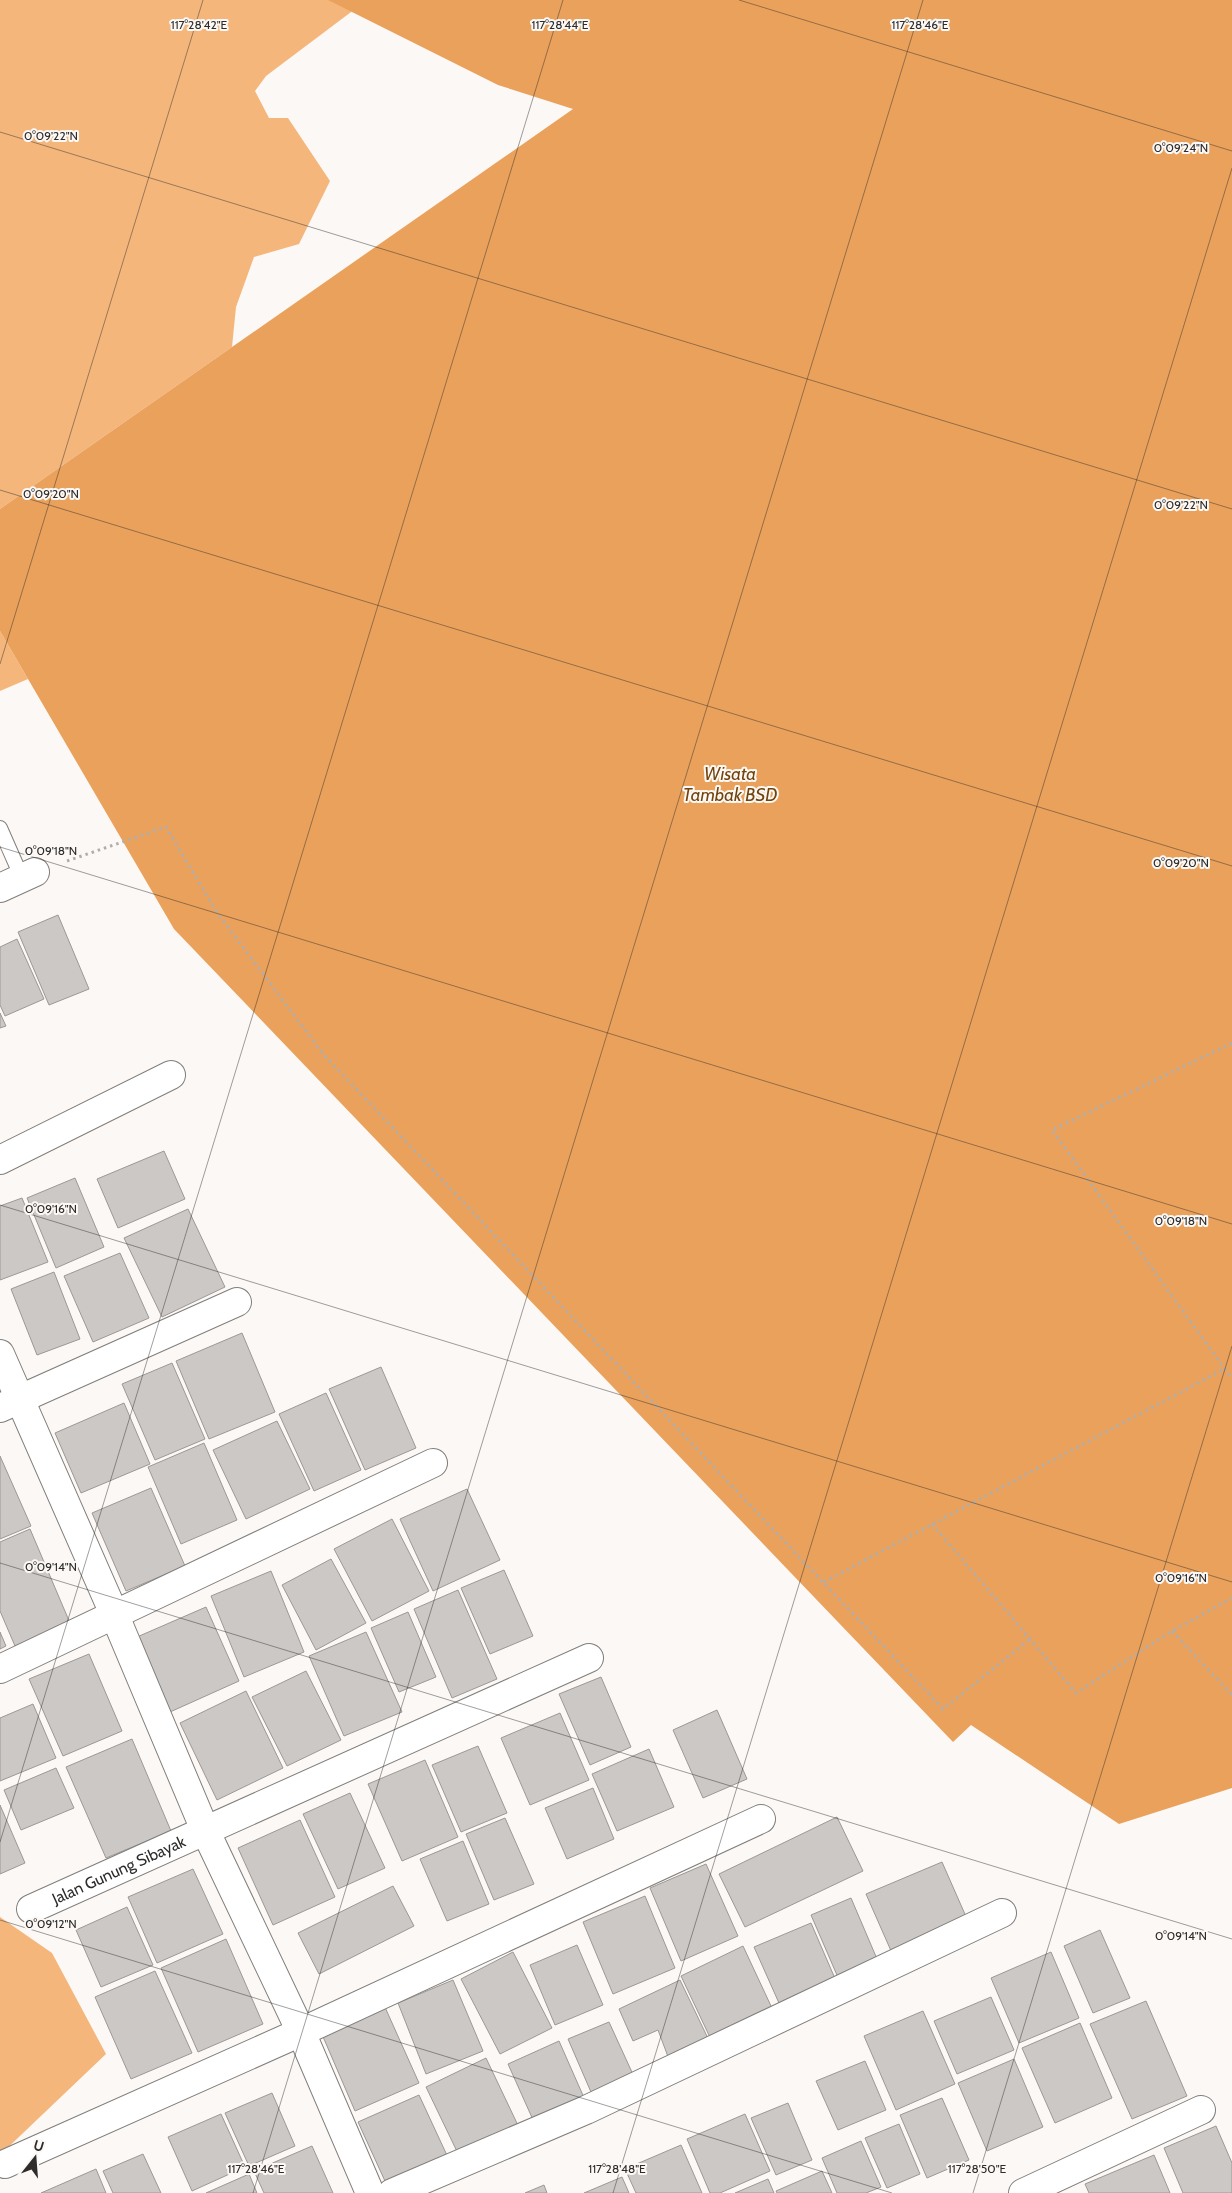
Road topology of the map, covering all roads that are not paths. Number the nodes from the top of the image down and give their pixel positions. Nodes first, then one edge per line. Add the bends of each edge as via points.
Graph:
1 (0, 828) edge
2 (19, 879) edge
3 (170, 1074) dead end
4 (0, 1160) edge
5 (237, 1302) dead end
6 (0, 1354) edge
7 (10, 1403) edge
8 (434, 1463) dead end
9 (115, 1616) junction
10 (589, 1658) dead end
11 (0, 1669) edge
12 (761, 1818) dead end
13 (205, 1830) junction
14 (31, 1909) dead end
15 (1002, 1913) dead end
16 (300, 2032) junction
17 (1201, 2110) dead end
18 (5, 2164) dead end
19 (370, 2193) edge
20 (392, 2193) edge
21 (1023, 2193) edge

1 - 2 lane
3 - 4 street
5 - 7 street
6 - 7 street
7 - 9 street
8 - 9 street
9 - 11 street
9 - 13 street
10 - 13 street, Jalan Gunung Sibayak
12 - 16 street
13 - 14 street, Jalan Gunung Sibayak
13 - 16 street
15 - 20 street via 586,2110
16 - 18 street
16 - 19 street
17 - 21 street

